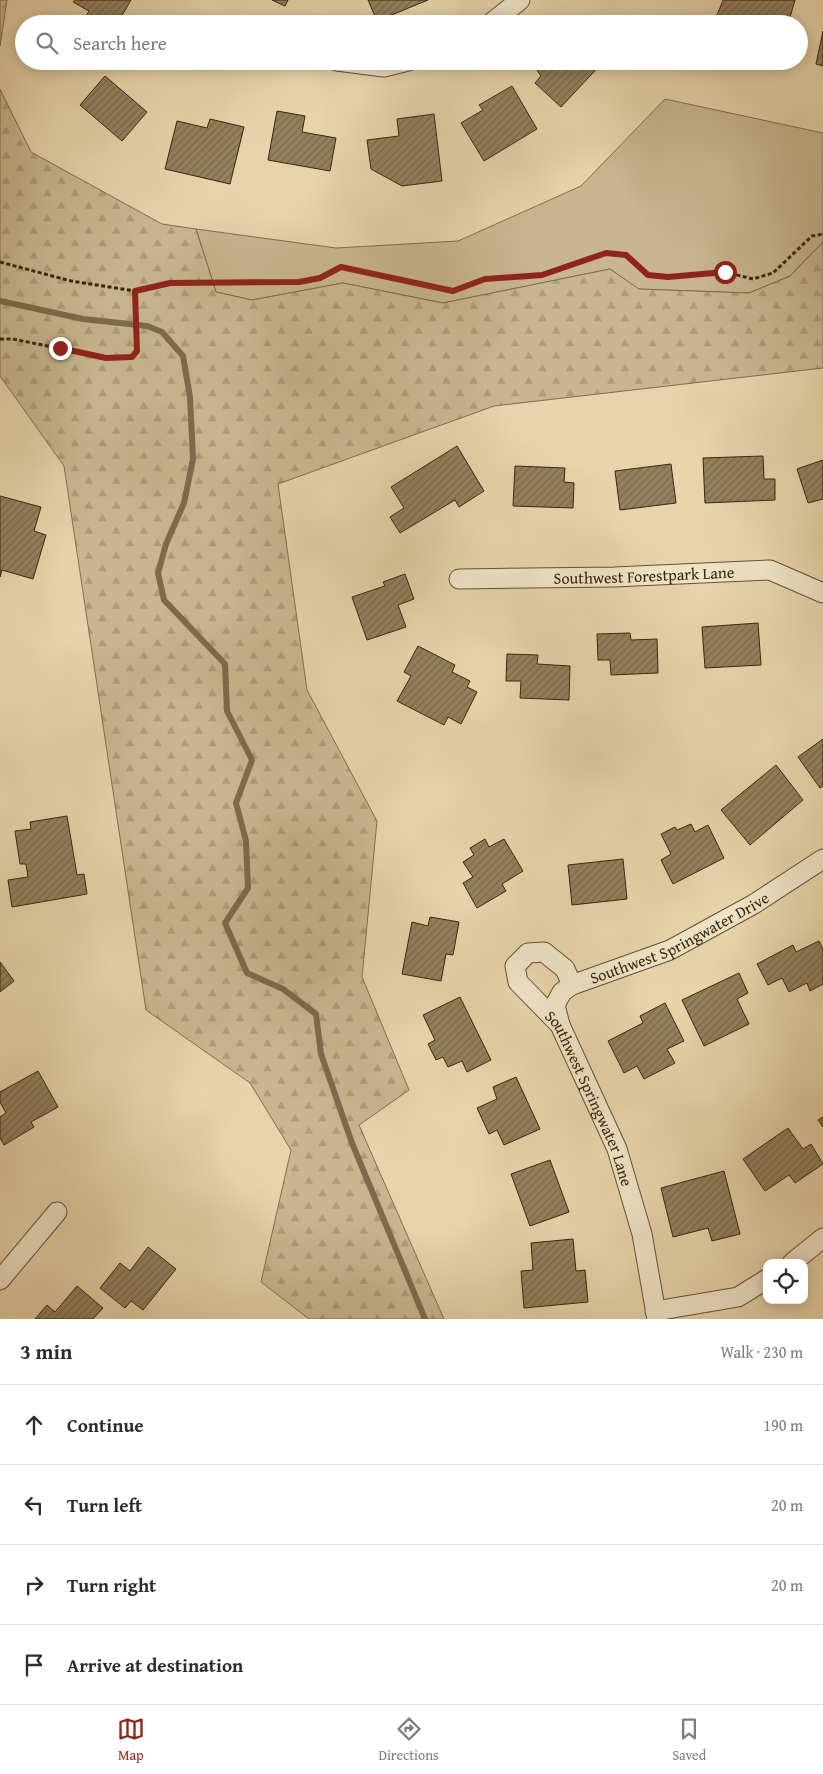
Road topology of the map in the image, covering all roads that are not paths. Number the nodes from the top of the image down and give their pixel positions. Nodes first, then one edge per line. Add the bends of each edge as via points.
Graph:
1 (520, 0) edge
2 (501, 15) edge
3 (459, 579) dead end
4 (823, 593) edge
5 (823, 859) edge
6 (572, 985) junction
7 (560, 1025) junction
8 (57, 1212) dead end
9 (823, 1238) edge
10 (797, 1259) edge
11 (0, 1280) edge
12 (763, 1281) edge
13 (656, 1315) edge

1 - 2 street
3 - 4 street, Southwest Forestpark Lane via 770,570
5 - 6 street, Southwest Springwater Drive via 754,904 670,950
6 - 7 street, Southwest Springwater Drive via 562,992 555,1005
6 - 7 street, Southwest Springwater Lane via 565,969 544,952 528,953 515,966 518,982
7 - 13 street, Southwest Springwater Lane via 617,1149 642,1234
8 - 11 street
9 - 10 street
12 - 13 street via 738,1297

